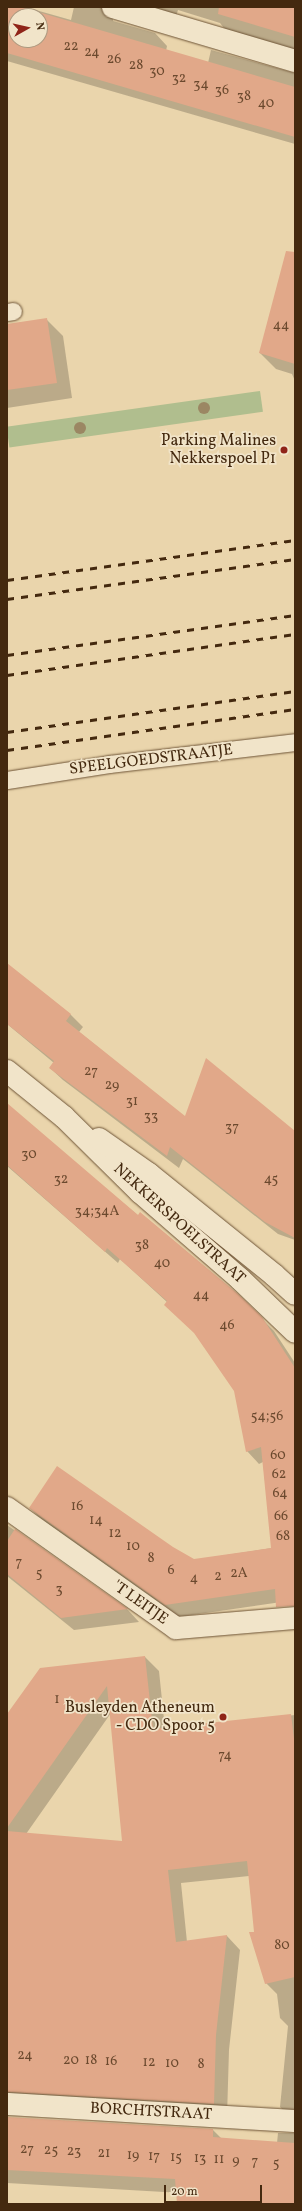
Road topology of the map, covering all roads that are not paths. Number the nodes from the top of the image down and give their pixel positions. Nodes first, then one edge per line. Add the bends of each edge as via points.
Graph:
1 (113, 7) edge
2 (295, 61) edge
3 (295, 742) edge
4 (7, 780) edge
5 (7, 1071) edge
6 (64, 1117) junction
7 (295, 1294) edge
8 (295, 1332) edge
9 (7, 1508) edge
10 (295, 1618) edge
11 (7, 2104) edge
12 (295, 2121) edge

1 - 2 street
3 - 4 lane, SPEELGOEDSTRAATJE via 109,764
5 - 6 street, NEKKERSPOELSTRAAT
6 - 7 street, NEKKERSPOELSTRAAT via 124,1155
6 - 8 street, NEKKERSPOELSTRAAT via 140,1192 240,1278
9 - 10 street, 'T LEITJE via 176,1628
11 - 12 street, BORCHTSTRAAT

